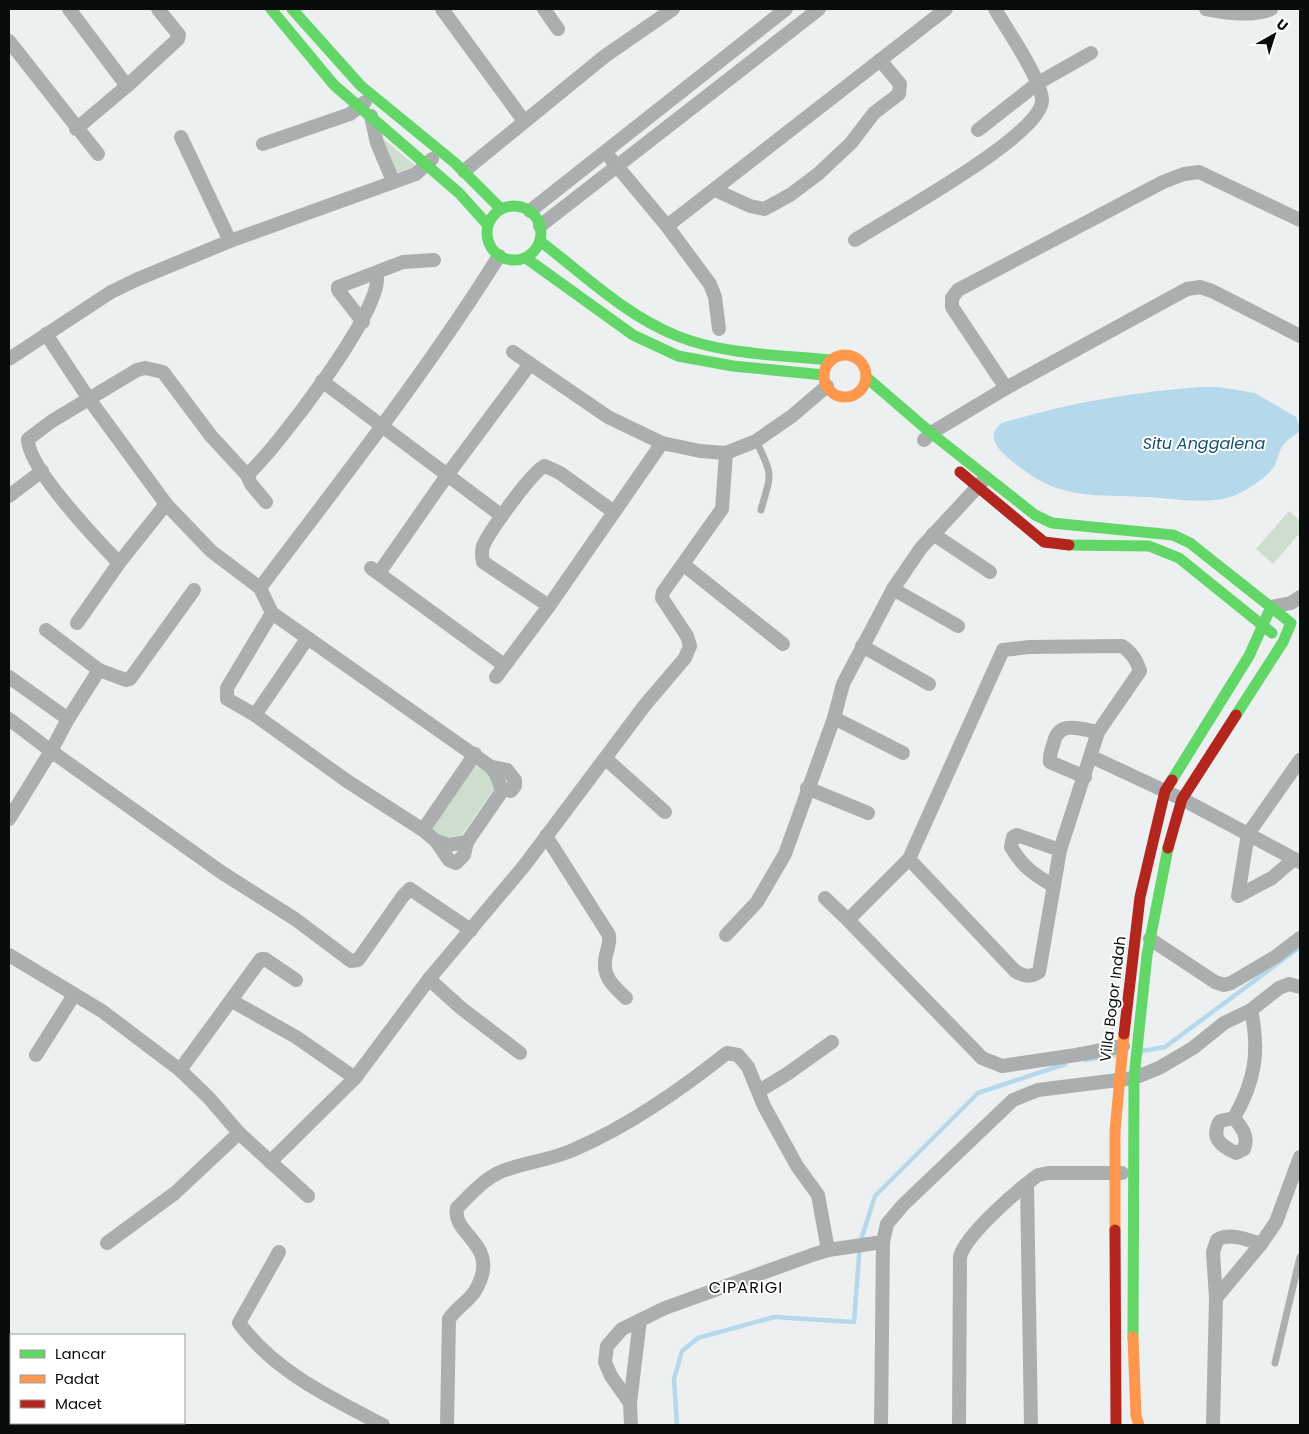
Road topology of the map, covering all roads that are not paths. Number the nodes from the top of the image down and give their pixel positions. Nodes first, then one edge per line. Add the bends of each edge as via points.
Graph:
1 (69, 9) edge
2 (158, 9) edge
3 (270, 9) edge
4 (292, 9) edge
5 (544, 9) edge
6 (786, 9) edge
7 (819, 9) edge
8 (946, 9) edge
9 (995, 9) edge
10 (1206, 9) edge
11 (1271, 9) edge
12 (665, 11) edge
13 (449, 12) edge
14 (772, 20) junction
15 (558, 29) dead end
16 (784, 37) junction
17 (9, 41) edge
18 (1091, 53) dead end
19 (880, 60) junction
20 (1038, 83) junction
21 (128, 86) junction
22 (371, 95) junction
23 (365, 112) junction
24 (524, 121) junction
25 (76, 129) junction
26 (978, 130) dead end
27 (181, 137) dead end
28 (263, 144) dead end
29 (440, 150) junction
30 (606, 152) junction
31 (98, 154) dead end
32 (426, 165) junction
33 (616, 166) junction
34 (464, 171) junction
35 (393, 180) junction
36 (715, 190) junction
37 (501, 209) junction
38 (530, 211) junction
39 (1300, 220) edge
40 (487, 224) junction
41 (540, 226) junction
42 (667, 226) junction
43 (855, 240) dead end
44 (230, 241) junction
45 (540, 241) junction
46 (499, 256) junction
47 (526, 258) junction
48 (434, 260) dead end
49 (376, 274) junction
50 (363, 322) junction
51 (719, 329) dead end
52 (46, 334) junction
53 (1300, 336) edge
54 (513, 352) dead end
55 (9, 359) edge
56 (831, 360) junction
57 (530, 364) junction
58 (826, 380) junction
59 (322, 381) junction
60 (864, 382) junction
61 (1006, 388) junction
62 (89, 398) junction
63 (382, 425) junction
64 (928, 436) junction
65 (756, 441) junction
66 (662, 443) junction
67 (726, 453) junction
68 (42, 471) junction
69 (448, 474) junction
70 (248, 475) junction
71 (982, 482) junction
72 (9, 496) edge
73 (266, 502) dead end
74 (166, 504) junction
75 (761, 510) dead end
76 (614, 512) junction
77 (502, 516) junction
78 (933, 534) junction
79 (119, 563) junction
80 (684, 565) junction
81 (990, 572) dead end
82 (260, 588) junction
83 (894, 589) junction
84 (194, 590) dead end
85 (1296, 600) edge
86 (549, 606) junction
87 (1271, 608) junction
88 (272, 613) junction
89 (77, 623) dead end
90 (1291, 623) junction
91 (958, 626) dead end
92 (1263, 626) junction
93 (46, 630) dead end
94 (307, 639) junction
95 (1283, 642) junction
96 (783, 644) dead end
97 (862, 646) junction
98 (99, 670) junction
99 (9, 677) edge
100 (929, 684) dead end
101 (255, 715) junction
102 (834, 718) junction
103 (9, 719) edge
104 (68, 719) junction
105 (1098, 732) junction
106 (51, 751) junction
107 (903, 753) dead end
108 (475, 754) junction
109 (1092, 757) junction
110 (606, 759) junction
111 (1300, 760) edge
112 (1085, 777) junction
113 (807, 788) junction
114 (1165, 791) junction
115 (1182, 798) junction
116 (665, 812) dead end
117 (868, 813) dead end
118 (9, 818) edge
119 (423, 830) junction
120 (1248, 834) junction
121 (546, 836) junction
122 (1060, 850) junction
123 (909, 859) junction
124 (1297, 860) edge
125 (1054, 886) junction
126 (825, 898) dead end
127 (848, 920) junction
128 (470, 930) junction
129 (726, 935) dead end
130 (1300, 938) edge
131 (1150, 939) junction
132 (9, 955) edge
133 (296, 980) dead end
134 (429, 980) junction
135 (1300, 987) edge
136 (74, 995) junction
137 (626, 998) dead end
138 (232, 1001) junction
139 (1251, 1010) junction
140 (832, 1042) dead end
141 (1122, 1050) junction
142 (520, 1053) dead end
143 (36, 1055) dead end
144 (180, 1070) junction
145 (355, 1078) junction
146 (1134, 1078) junction
147 (1118, 1082) junction
148 (759, 1091) junction
149 (1234, 1118) dead end
150 (239, 1133) junction
151 (1300, 1156) edge
152 (270, 1162) junction
153 (1133, 1173) junction
154 (1115, 1174) junction
155 (1027, 1184) junction
156 (308, 1196) dead end
157 (877, 1243) junction
158 (107, 1244) dead end
159 (1261, 1244) junction
160 (828, 1250) junction
161 (279, 1252) dead end
162 (1300, 1257) edge
163 (1216, 1298) junction
164 (640, 1320) junction
165 (1275, 1363) dead end
166 (630, 1403) junction
167 (384, 1425) edge
168 (447, 1425) edge
169 (631, 1425) edge
170 (881, 1425) edge
171 (959, 1425) edge
172 (1031, 1425) edge
173 (1116, 1425) edge
174 (1140, 1425) edge
175 (1214, 1425) edge

1 - 21 street
2 - 21 street via 179,35 178,39
3 - 23 street via 322,71
4 - 22 street via 340,65
5 - 15 street
6 - 14 street
7 - 16 street
8 - 19 street
9 - 20 street
10 - 11 street via 1259,14
12 - 24 street
13 - 24 street
14 - 16 street
14 - 30 street
16 - 33 street
17 - 25 street
18 - 20 street
19 - 36 street
19 - 36 street via 900,84 900,94 874,113 851,143 806,184 764,209
20 - 26 street
20 - 43 street via 1041,108 1007,143
21 - 25 street
22 - 23 street
22 - 29 street
23 - 28 street
23 - 32 street
23 - 35 street
24 - 34 street
25 - 31 street
27 - 44 street
29 - 32 street
29 - 34 street
30 - 33 street
30 - 38 street
32 - 35 street via 416,174
32 - 40 street via 459,193
33 - 41 street
33 - 42 street
34 - 37 street
35 - 44 street
36 - 42 street
37 - 38 street via 516,206
37 - 40 street
38 - 41 street
39 - 61 street via 1199,172 1184,174 958,290 952,298 952,307
40 - 46 street via 489,244
41 - 45 street
42 - 51 street via 710,284
44 - 52 street via 110,292
45 - 47 street
45 - 56 street via 644,318 678,336 721,347
46 - 47 street via 511,260
46 - 63 street
47 - 58 street via 633,335 678,356
48 - 49 street via 403,262
49 - 50 street via 378,284
49 - 50 street via 338,288 344,301
50 - 59 street
52 - 55 street
52 - 62 street
53 - 61 street via 1200,286 1186,289
54 - 57 street
56 - 58 street
56 - 60 street via 841,355 853,356 864,366
57 - 66 street via 608,417
57 - 69 street
58 - 60 street via 832,392 843,396 856,394
58 - 65 street via 792,416
59 - 63 street
59 - 70 street via 271,451
60 - 64 street
61 - 64 street
62 - 68 street via 28,439
62 - 70 street via 137,370 145,368 163,372 212,436
62 - 74 street
63 - 69 street
63 - 82 street
64 - 71 street
65 - 67 street
65 - 75 lane via 771,478
66 - 67 street
66 - 76 street
67 - 80 street via 722,509
68 - 72 street
68 - 79 street
69 - 77 street
69 - 86 street via 375,570 500,671
70 - 73 street via 250,484
71 - 78 street
71 - 87 street via 1052,523 1173,535 1190,543
71 - 92 street via 1044,542 1150,546 1179,558
74 - 79 street
74 - 82 street via 211,551
76 - 77 street via 545,466 532,476
76 - 86 street
77 - 86 street via 483,547 483,562
78 - 81 street
78 - 83 street
79 - 89 street
80 - 96 street
80 - 110 street via 662,598 683,628 689,652
82 - 88 street
83 - 91 street
83 - 97 street
84 - 98 street via 130,679
85 - 87 street
85 - 90 street
87 - 90 street
87 - 92 street, Villa Bogor Indah
88 - 94 street
88 - 101 street via 226,691 230,702
90 - 95 street, Villa Bogor Indah
92 - 95 street
92 - 114 street, Villa Bogor Indah via 1249,656
93 - 98 street
94 - 101 street
94 - 108 street
95 - 115 street, Villa Bogor Indah
97 - 100 street
97 - 102 street via 843,684
98 - 104 street
99 - 104 street
101 - 119 street via 347,782
102 - 107 street
102 - 113 street
103 - 106 street
104 - 106 street
105 - 109 street
105 - 112 street via 1069,727 1056,734 1050,762
105 - 123 street via 1140,671 1130,652 1122,646 1004,650
106 - 118 street
106 - 128 street via 221,872 295,919 351,962 358,960 410,890
108 - 119 street
108 - 119 street via 491,767 502,792 467,842 448,845 436,842
109 - 112 street
109 - 114 street
110 - 116 street
110 - 121 street
111 - 120 street
112 - 122 street
113 - 117 street
113 - 129 street via 785,854 773,878 757,902
114 - 115 street
114 - 141 street, Villa Bogor Indah via 1140,897
115 - 120 street
115 - 131 street, Villa Bogor Indah
120 - 124 street
120 - 124 street via 1238,896
121 - 128 street
121 - 137 street via 609,936 604,970 607,978
122 - 125 street
122 - 125 street via 1017,835 1012,837 1010,847 1034,876
123 - 125 street via 1023,976 1039,972
123 - 127 street
126 - 127 street
127 - 141 street via 989,1062 1002,1066
128 - 134 street
130 - 131 street via 1275,957 1224,985
131 - 146 street, Villa Bogor Indah
132 - 136 street
133 - 138 street via 261,959
134 - 142 street
134 - 145 street
135 - 139 street via 1289,984 1279,988
136 - 143 street
136 - 144 street via 102,1011
138 - 144 street
138 - 145 street via 296,1037
139 - 146 street via 1224,1023 1176,1058
139 - 149 street via 1256,1032 1256,1060 1245,1098
140 - 148 street
141 - 147 street, Villa Bogor Indah
144 - 150 street
145 - 152 street
146 - 147 street
146 - 153 street, Villa Bogor Indah
147 - 154 street, Villa Bogor Indah
147 - 157 street via 1038,1090 1014,1100 903,1205
148 - 160 street via 797,1166 818,1195
148 - 168 street via 748,1067 738,1055 727,1053 626,1123 546,1161 522,1164 496,1174 457,1208 457,1220 479,1248 483,1260 474,1292 449,1319
150 - 152 street
150 - 158 street via 175,1193
151 - 159 street via 1276,1222
152 - 156 street
153 - 154 street
153 - 174 street, Villa Bogor Indah via 1132,1302 1136,1416
154 - 155 street via 1048,1173
154 - 173 street, Villa Bogor Indah
155 - 171 street via 962,1248
155 - 172 street
157 - 160 street
157 - 170 street
159 - 163 street
159 - 163 street via 1231,1236 1217,1240 1213,1252
160 - 164 street via 665,1308
161 - 167 street via 238,1323 277,1364 318,1391
162 - 165 lane
163 - 175 street
164 - 166 street
164 - 166 street via 622,1330 607,1346 604,1362
166 - 169 street

